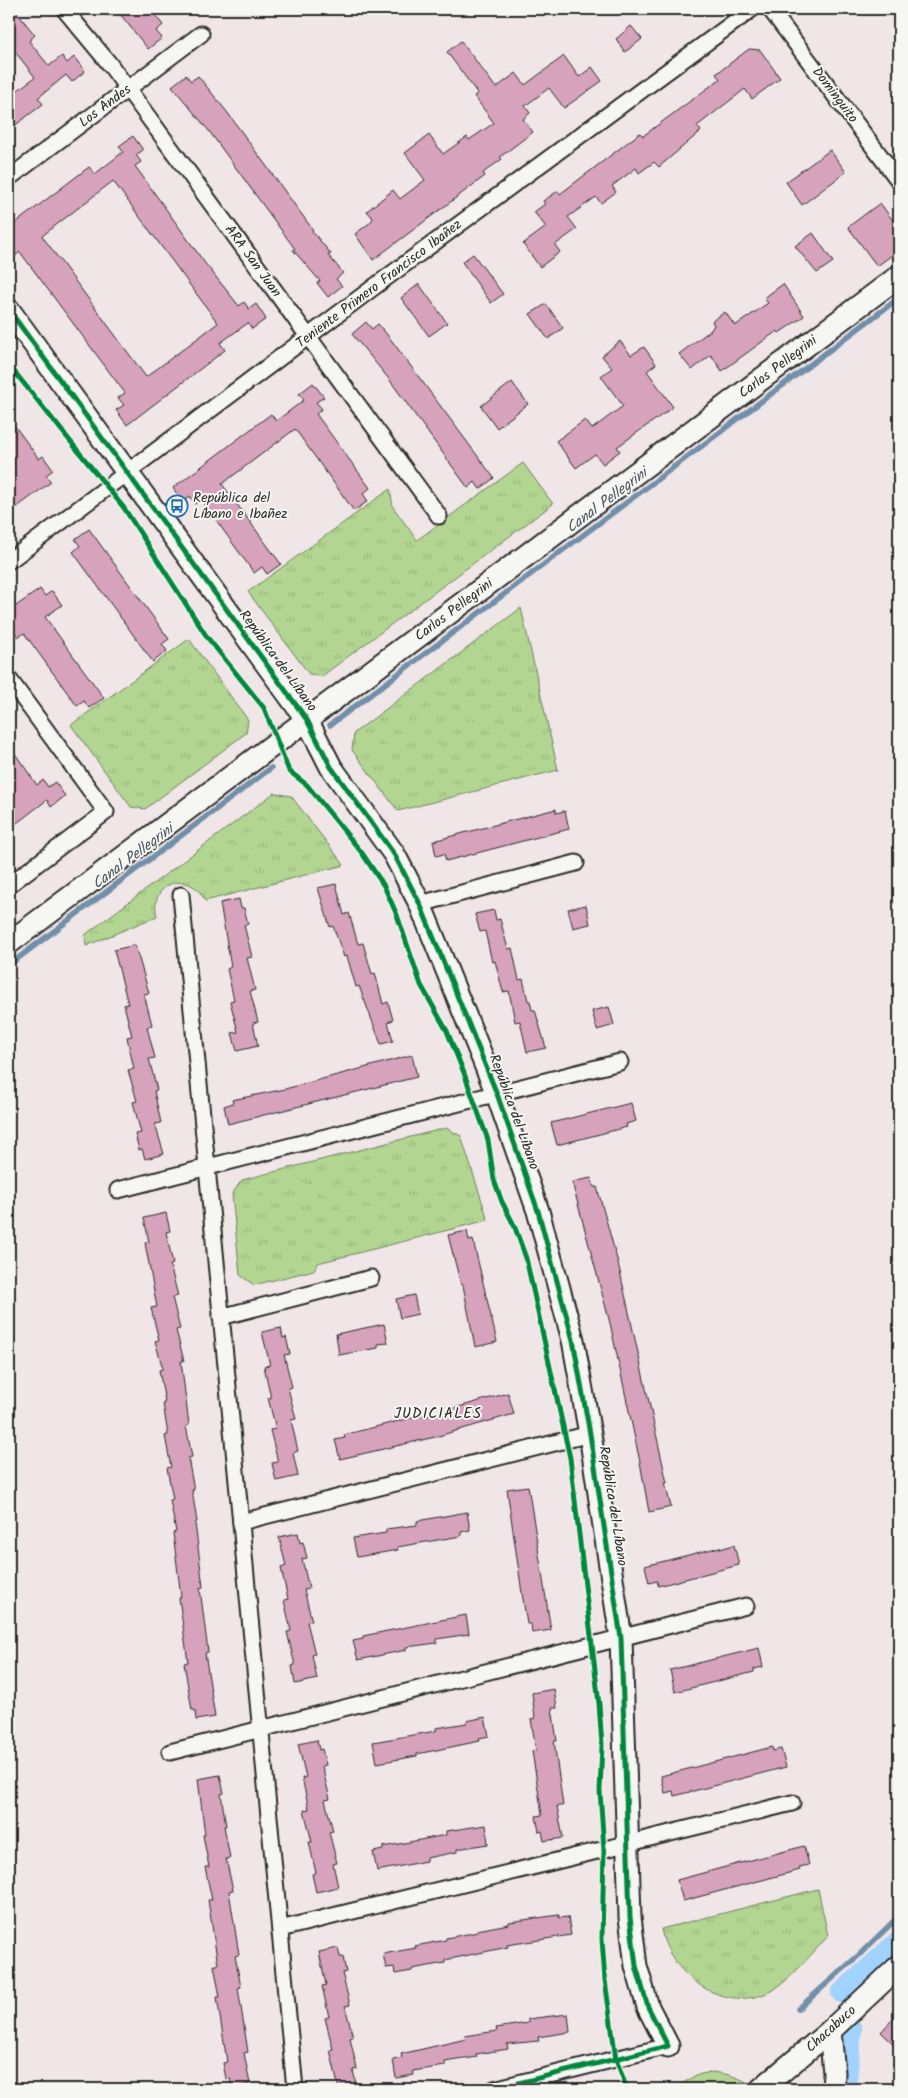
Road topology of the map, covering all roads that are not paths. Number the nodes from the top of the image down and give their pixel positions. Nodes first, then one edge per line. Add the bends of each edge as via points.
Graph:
1 (64, 9) edge
2 (752, 9) edge
3 (770, 9) edge
4 (201, 34) dead end
5 (128, 89) junction
6 (9, 178) edge
7 (899, 181) edge
8 (899, 276) edge
9 (9, 310) edge
10 (308, 336) junction
11 (127, 472) junction
12 (439, 516) dead end
13 (9, 562) edge
14 (9, 679) edge
15 (307, 720) junction
16 (576, 863) dead end
17 (9, 885) edge
18 (181, 895) dead end
19 (420, 904) junction
20 (9, 943) edge
21 (620, 1062) dead end
22 (497, 1094) junction
23 (207, 1167) junction
24 (118, 1190) dead end
25 (370, 1278) dead end
26 (221, 1317) junction
27 (590, 1434) junction
28 (241, 1522) junction
29 (746, 1606) dead end
30 (622, 1638) junction
31 (262, 1729) junction
32 (170, 1752) dead end
33 (792, 1803) dead end
34 (628, 1843) junction
35 (280, 1929) junction
36 (899, 1966) edge
37 (830, 2031) junction
38 (668, 2046) joint
39 (295, 2089) edge
40 (494, 2089) edge
41 (761, 2089) edge
42 (833, 2089) edge

1 - 5 street, ARA San Juan
2 - 10 street, Teniente Primero Francisco Ibañez
3 - 7 street, Dominguito
4 - 5 street, Los Andes
5 - 6 street, Los Andes
5 - 10 street, ARA San Juan
8 - 15 street, Carlos Pellegrini
9 - 11 street, República del Líbano
10 - 11 street, Teniente Primero Francisco Ibañez
10 - 12 street, ARA San Juan
11 - 13 street, Teniente Primero Francisco Ibañez
11 - 15 street, República del Líbano
14 - 17 street via 106,812
15 - 19 street, República del Líbano via 332,767 394,854
15 - 20 street, Carlos Pellegrini
16 - 19 street
18 - 23 street
19 - 22 street, República del Líbano
21 - 22 street
22 - 23 street
22 - 27 street, República del Líbano via 541,1220 573,1340
23 - 24 street
23 - 26 street
25 - 26 street
26 - 28 street
27 - 28 street
27 - 30 street, República del Líbano
28 - 31 street
29 - 30 street
30 - 31 street
30 - 34 street, República del Líbano
31 - 32 street
31 - 35 street
33 - 34 street
34 - 35 street
34 - 38 street, República del Líbano via 630,1917 636,1966 648,2007
35 - 39 street
36 - 37 street, Chacabuco
37 - 41 street, Chacabuco
37 - 42 street
38 - 40 street

